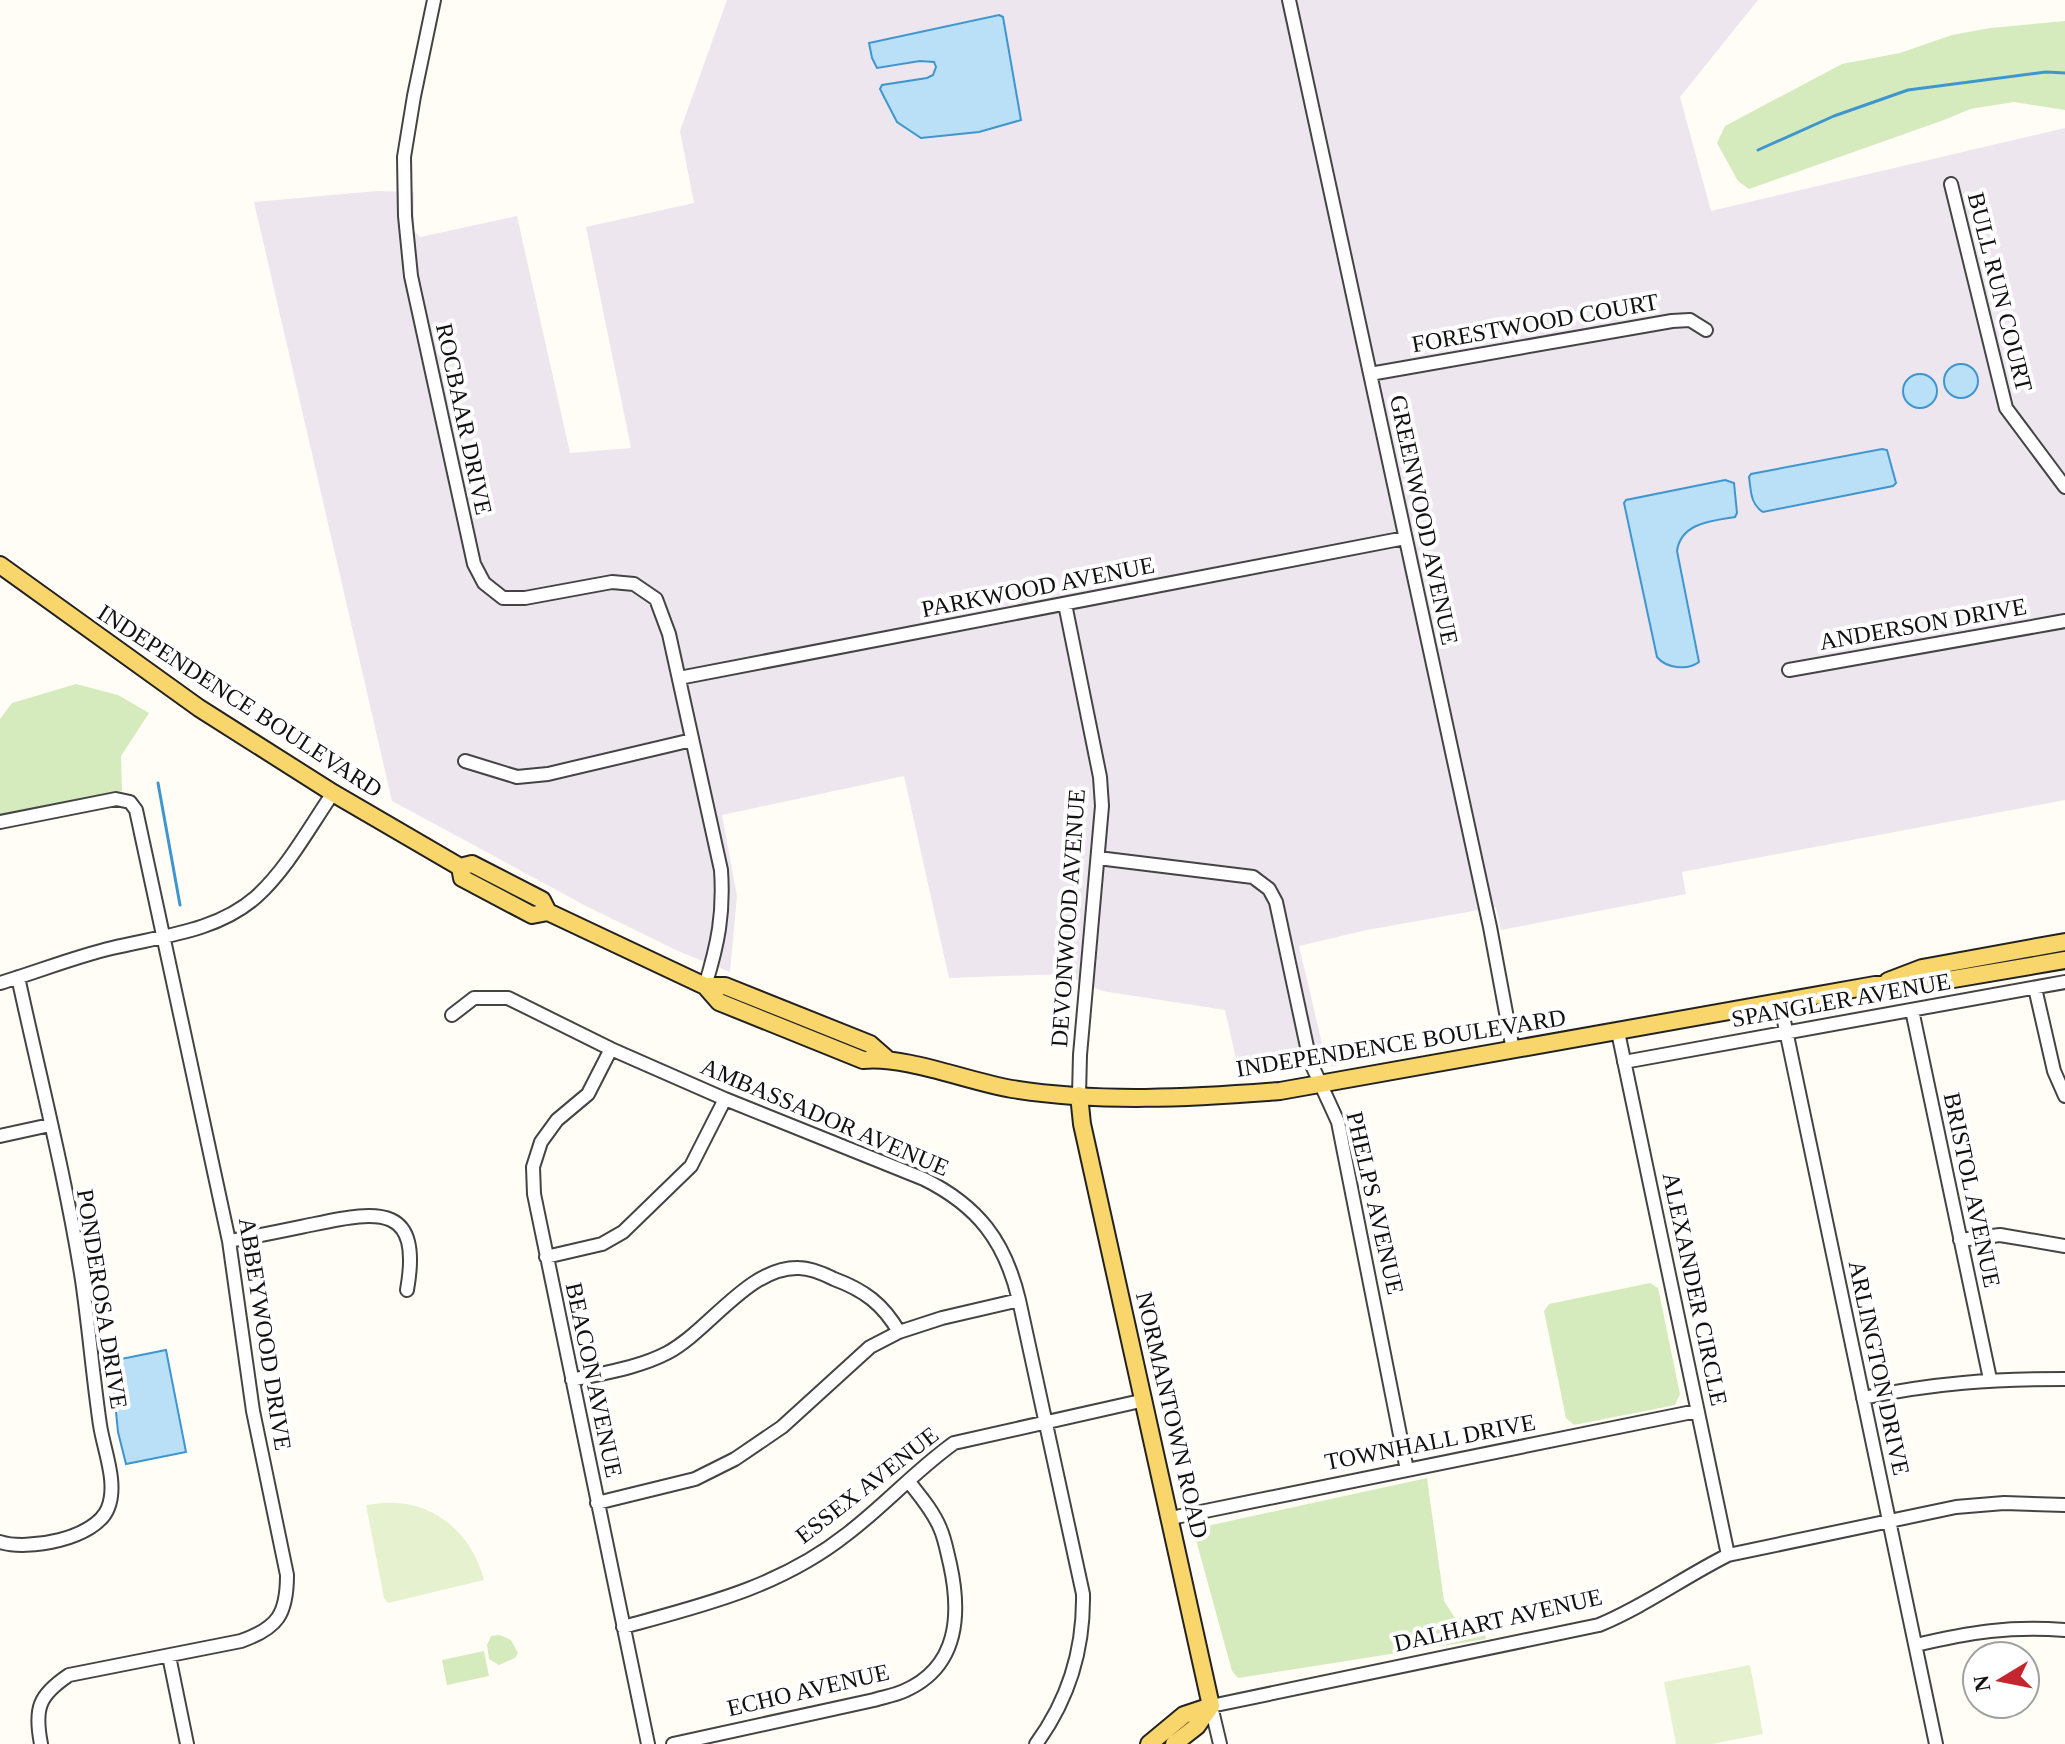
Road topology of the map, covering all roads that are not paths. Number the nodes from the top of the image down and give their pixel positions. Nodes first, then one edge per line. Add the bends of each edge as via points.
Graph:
1 (434, 0) edge
2 (1289, 0) edge
3 (1951, 184) dead end
4 (1706, 330) dead end
5 (1370, 374) junction
6 (2065, 487) edge
7 (1405, 538) junction
8 (0, 565) edge
9 (1065, 604) junction
10 (2065, 621) edge
11 (1789, 670) dead end
12 (679, 678) junction
13 (692, 740) junction
14 (465, 761) dead end
15 (333, 793) junction
16 (0, 822) edge
17 (1098, 858) junction
18 (164, 938) junction
19 (2065, 942) edge
20 (2065, 960) edge
21 (18, 977) junction
22 (2065, 982) edge
23 (0, 983) edge
24 (1875, 985) junction
25 (705, 986) junction
26 (2035, 988) junction
27 (1780, 1002) junction
28 (1912, 1010) junction
29 (452, 1015) dead end
30 (1618, 1032) junction
31 (1786, 1032) junction
32 (611, 1049) junction
33 (1513, 1050) junction
34 (1624, 1062) junction
35 (1322, 1084) junction
36 (1079, 1095) junction
37 (2065, 1096) edge
38 (725, 1099) junction
39 (50, 1125) junction
40 (0, 1136) edge
41 (1960, 1240) junction
42 (229, 1241) junction
43 (2065, 1246) edge
44 (546, 1257) junction
45 (407, 1290) dead end
46 (1019, 1300) junction
47 (899, 1332) junction
48 (1990, 1379) junction
49 (2065, 1379) edge
50 (572, 1380) junction
51 (1863, 1398) junction
52 (1145, 1400) junction
53 (1697, 1411) junction
54 (1047, 1421) junction
55 (1407, 1470) junction
56 (909, 1482) junction
57 (597, 1503) junction
58 (2065, 1505) edge
59 (1171, 1518) junction
60 (1889, 1522) junction
61 (0, 1542) edge
62 (1728, 1555) junction
63 (623, 1627) junction
64 (2065, 1630) edge
65 (1916, 1645) junction
66 (169, 1656) junction
67 (25, 1698) dead end
68 (40, 1704) junction
69 (1211, 1706) junction
70 (41, 1744) edge
71 (187, 1744) edge
72 (648, 1744) edge
73 (673, 1744) edge
74 (1036, 1744) edge
75 (1149, 1744) edge
76 (1174, 1744) edge
77 (1220, 1744) edge
78 (1936, 1744) edge

1 - 12 street, ROCBAAR DRIVE via 404,157 405,216 411,276 474,564 484,583 503,598 612,582 634,584 656,599
2 - 5 street, GREENWOOD AVENUE
3 - 6 street, BULL RUN COURT via 2006,408
4 - 5 street, FORESTWOOD COURT via 1690,320 1672,321
5 - 7 street, GREENWOOD AVENUE
7 - 9 street, PARKWOOD AVENUE
7 - 33 street, GREENWOOD AVENUE
8 - 15 main road, INDEPENDENCE BOULEVARD via 173,691
9 - 12 street, PARKWOOD AVENUE
9 - 17 street, DEVONWOOD AVENUE via 1100,777
10 - 11 street, ANDERSON DRIVE
12 - 13 street
13 - 14 street via 532,776 517,777
13 - 25 street via 721,870 723,902 719,940
15 - 18 street via 257,896 233,914
15 - 25 main road, INDEPENDENCE BOULEVARD via 460,867 472,864 542,900 548,912
16 - 18 street, ABBEYWOOD DRIVE via 116,799 130,802
17 - 35 street, PHELPS AVENUE via 1238,874 1262,882 1276,902 1310,1061
17 - 36 street, DEVONWOOD AVENUE
18 - 21 street via 110,948
18 - 42 street, ABBEYWOOD DRIVE
19 - 24 main road, INDEPENDENCE BOULEVARD via 1922,968
20 - 24 main road, INDEPENDENCE BOULEVARD via 1924,984
21 - 23 street
21 - 39 street, PONDEROSA DRIVE
22 - 26 street, SPANGLER AVENUE
24 - 27 main road, INDEPENDENCE BOULEVARD
25 - 36 main road, INDEPENDENCE BOULEVARD via 725,986 870,1044 886,1058 974,1082
26 - 28 street, SPANGLER AVENUE
26 - 37 street
27 - 30 main road, INDEPENDENCE BOULEVARD
27 - 31 street, ARLINGTON DRIVE
28 - 31 street, SPANGLER AVENUE
28 - 41 street, BRISTOL AVENUE
29 - 32 street, AMBASSADOR AVENUE via 474,998 508,998
30 - 33 main road, INDEPENDENCE BOULEVARD
30 - 34 street, ALEXANDER CIRCLE
31 - 34 street, SPANGLER AVENUE
31 - 51 street, ARLINGTON DRIVE
32 - 38 street, AMBASSADOR AVENUE
32 - 44 street, BEACON AVENUE via 588,1094 541,1142 533,1167
33 - 35 main road, INDEPENDENCE BOULEVARD
34 - 53 street, ALEXANDER CIRCLE
35 - 36 main road, INDEPENDENCE BOULEVARD via 1221,1095
35 - 55 street, PHELPS AVENUE via 1338,1122
36 - 52 main road, NORMANTOWN ROAD
38 - 44 street via 691,1166 623,1232 610,1241
38 - 46 street, AMBASSADOR AVENUE via 947,1191 996,1239
39 - 40 street
39 - 61 street, PONDEROSA DRIVE via 82,1279 112,1491 107,1511 82,1534 17,1547
41 - 43 street via 2000,1235
41 - 48 street, BRISTOL AVENUE
42 - 45 street via 375,1214 396,1222 408,1239 412,1262
42 - 66 street, ABBEYWOOD DRIVE via 287,1600 278,1620 261,1634
44 - 50 street, BEACON AVENUE
46 - 47 street
46 - 54 street, AMBASSADOR AVENUE
47 - 50 street via 864,1291 803,1268 789,1268 767,1274 665,1354
47 - 57 street via 870,1347 782,1427 735,1459 695,1479
48 - 49 street
48 - 51 street
50 - 57 street, BEACON AVENUE
51 - 60 street, ARLINGTON DRIVE
52 - 54 street, ESSEX AVENUE
52 - 59 main road, NORMANTOWN ROAD
53 - 55 street, TOWNHALL DRIVE
53 - 62 street, ALEXANDER CIRCLE
54 - 56 street, ESSEX AVENUE via 954,1443
54 - 74 street, AMBASSADOR AVENUE via 1081,1575 1083,1612 1073,1676
55 - 59 street, TOWNHALL DRIVE
56 - 63 street, ESSEX AVENUE via 846,1536 772,1580 725,1600
56 - 73 street, ECHO AVENUE via 941,1530 957,1601 952,1638 929,1674 905,1691 874,1700
57 - 63 street, BEACON AVENUE
58 - 60 street, DALHART AVENUE via 1956,1507
59 - 69 main road, NORMANTOWN ROAD
60 - 62 street, DALHART AVENUE
60 - 65 street, ARLINGTON DRIVE
62 - 69 street, DALHART AVENUE via 1599,1625
63 - 72 street, BEACON AVENUE
64 - 65 street via 1988,1630
65 - 78 street, ARLINGTON DRIVE
66 - 68 street, ABBEYWOOD DRIVE via 69,1675
66 - 71 street
67 - 68 street
68 - 70 street
69 - 75 main road, DALHART AVENUE via 1184,1715
69 - 76 main road
69 - 77 street, NORMANTOWN ROAD

